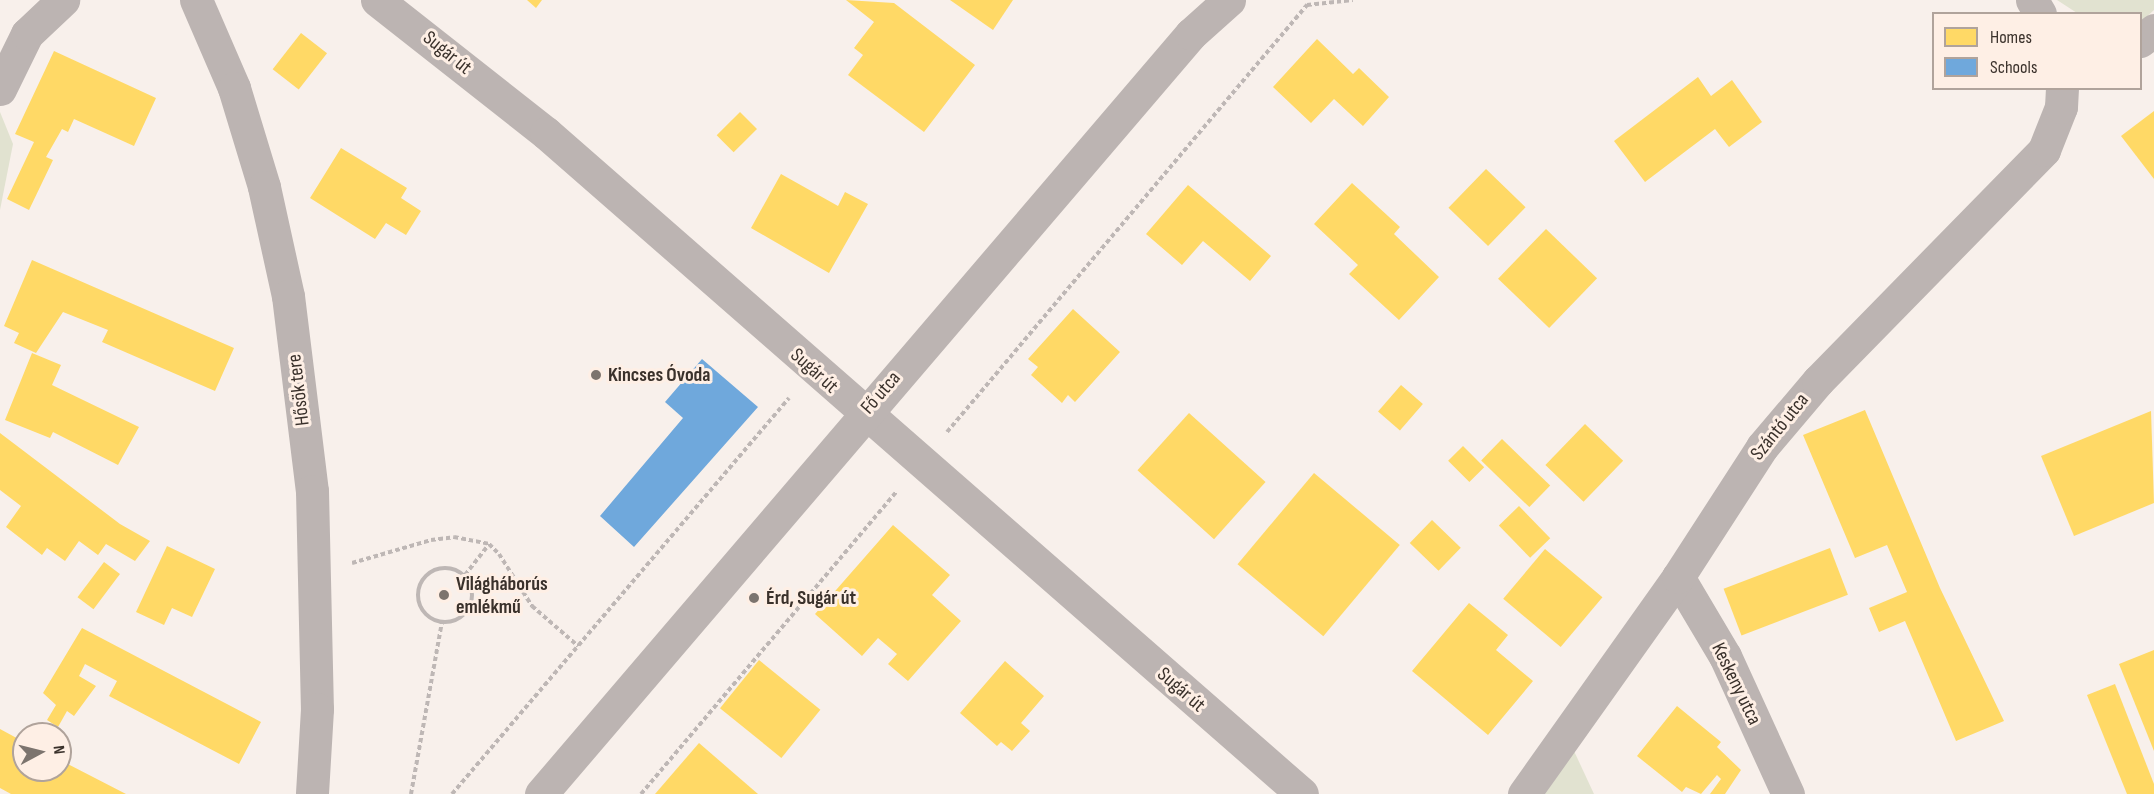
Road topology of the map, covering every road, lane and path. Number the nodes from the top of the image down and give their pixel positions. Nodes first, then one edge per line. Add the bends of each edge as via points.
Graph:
1 (196, 0) edge
2 (377, 0) edge
3 (1229, 0) edge
4 (1353, 0) edge
5 (55, 6) edge
6 (2154, 30) edge
7 (2142, 39) edge
8 (0, 89) edge
9 (2069, 95) edge
10 (813, 370) junction
11 (863, 414) junction
12 (920, 463) junction
13 (489, 544) junction
14 (313, 570) junction
15 (465, 575) junction
16 (1678, 577) junction
17 (442, 622) junction
18 (578, 646) junction
19 (312, 794) edge
20 (411, 794) edge
21 (452, 794) edge
22 (541, 794) edge
23 (641, 794) edge
24 (1302, 794) edge
25 (1524, 794) edge
26 (1788, 794) edge

1 - 14 street, Hősök tere via 234,88 264,187 288,296 312,491
2 - 10 street, Sugár út via 546,133
3 - 11 street, Fő utca via 1191,34
4 - 12 path via 1307,5
5 - 8 street via 27,34
6 - 7 street
9 - 16 street, Szántó utca via 2044,150 1818,381 1762,447
10 - 11 street, Sugár út
10 - 18 path
11 - 12 street, Sugár út
11 - 22 street, Fő utca
12 - 23 path
12 - 24 street, Sugár út
13 - 14 path via 454,537 431,540 375,559
13 - 15 path
13 - 18 path via 500,554 532,606
14 - 19 street, Hősök tere via 318,708
15 - 17 path via 471,585 471,604 460,618
15 - 17 path via 444,567 422,580 420,606 425,614
16 - 25 street, Szántó utca
16 - 26 street, Keskeny utca via 1725,656
17 - 20 path
18 - 21 path

